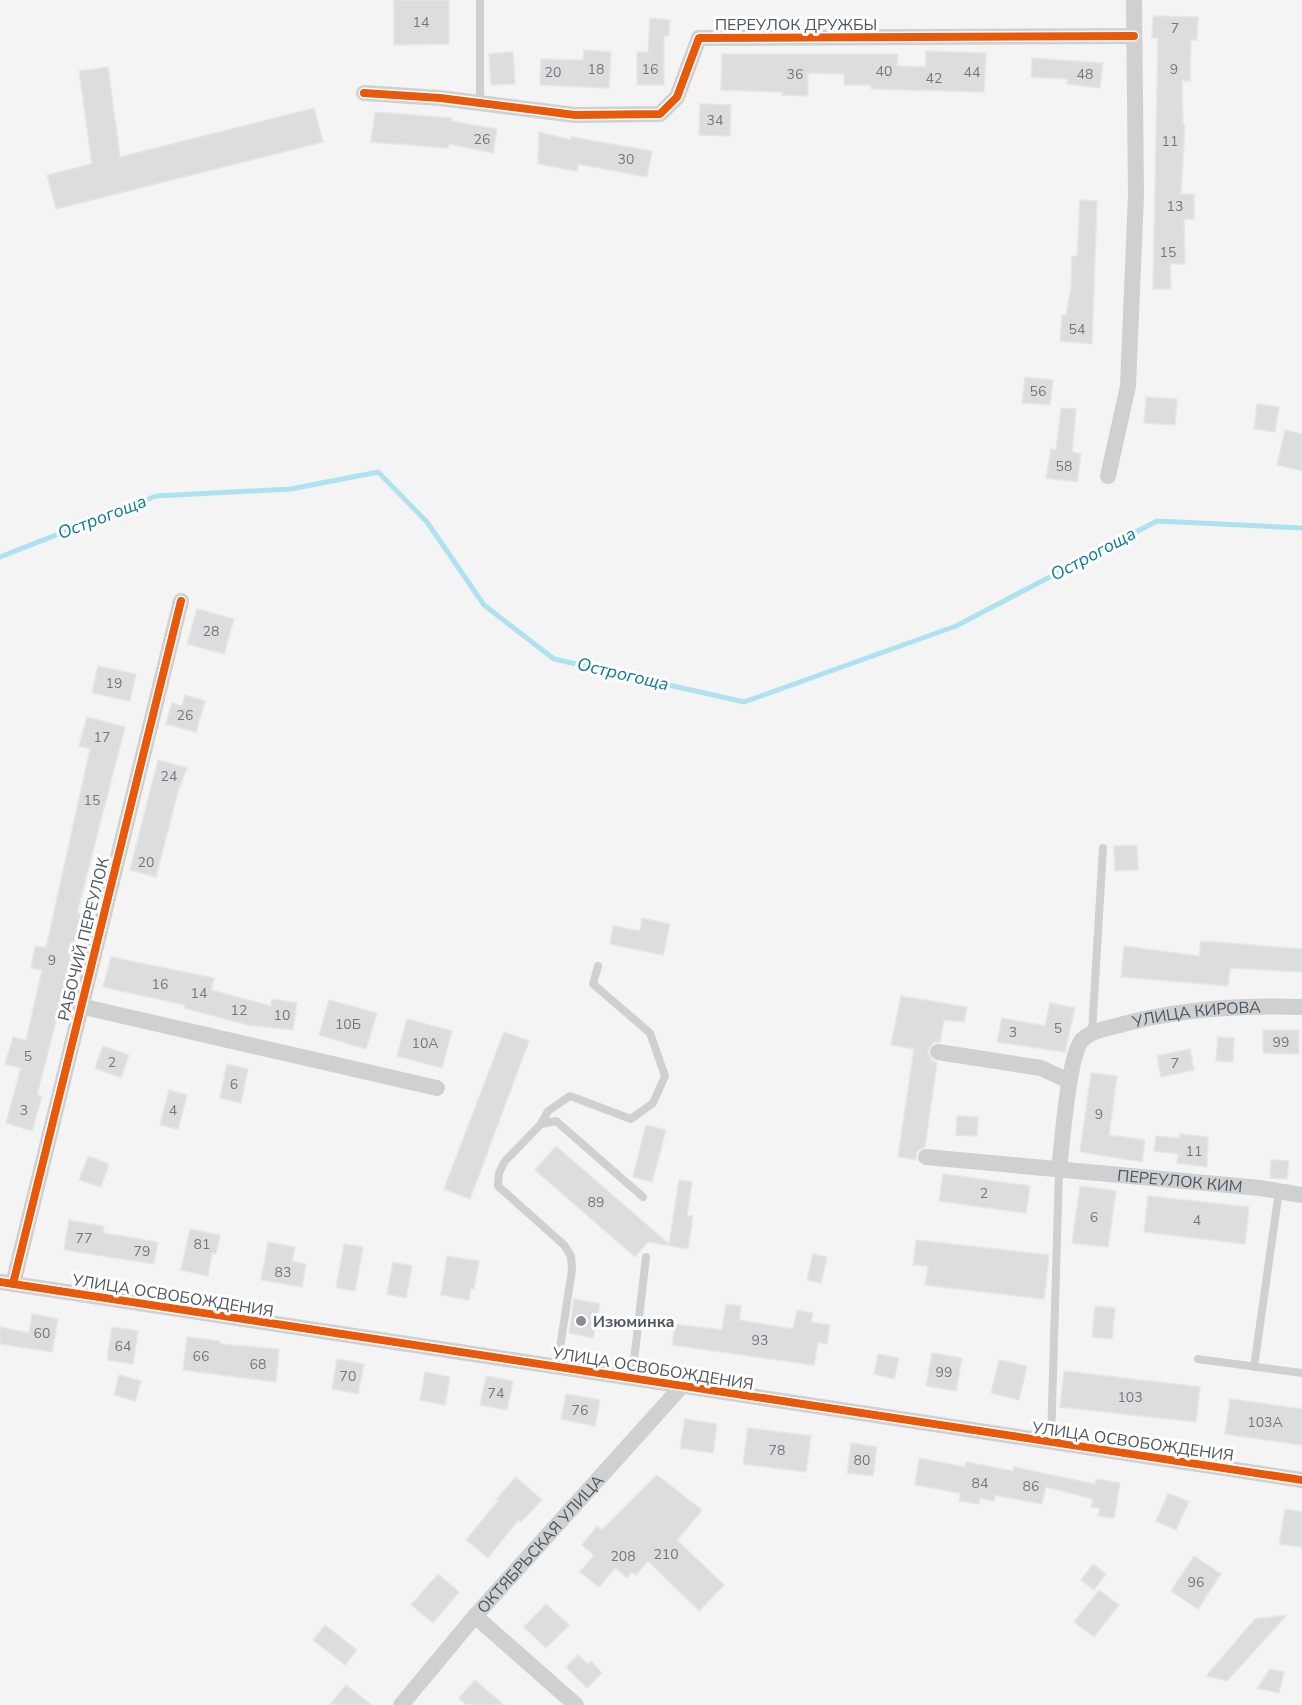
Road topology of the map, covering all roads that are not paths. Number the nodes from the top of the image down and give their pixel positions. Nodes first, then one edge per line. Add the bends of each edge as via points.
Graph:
1 (480, 0) edge
2 (1134, 0) edge
3 (1134, 36) junction
4 (364, 93) dead end
5 (480, 102) junction
6 (1108, 476) dead end
7 (181, 601) dead end
8 (1103, 848) dead end
9 (598, 966) dead end
10 (80, 1006) junction
11 (1302, 1007) edge
12 (1092, 1033) junction
13 (938, 1052) dead end
14 (1069, 1081) junction
15 (438, 1088) dead end
16 (541, 1124) junction
17 (926, 1157) dead end
18 (1059, 1170) junction
19 (1278, 1191) junction
20 (1302, 1195) edge
21 (643, 1197) dead end
22 (646, 1257) dead end
23 (7, 1283) edge
24 (1198, 1359) dead end
25 (557, 1367) junction
26 (1254, 1367) junction
27 (1302, 1373) edge
28 (632, 1378) junction
29 (682, 1386) junction
30 (1051, 1443) junction
31 (1302, 1480) edge
32 (475, 1616) junction
33 (402, 1705) edge
34 (576, 1705) edge

1 - 5 lane
2 - 3 street
3 - 5 street, ПЕРЕУЛОК ДРУЖБЫ via 699,38 677,98 660,114 575,115
3 - 6 street via 1136,195 1128,386
4 - 5 street, ПЕРЕУЛОК ДРУЖБЫ
7 - 10 street, РАБОЧИЙ ПЕРЕУЛОК
8 - 12 lane
9 - 16 lane via 593,984 650,1033 665,1076 653,1103 631,1119 570,1095 548,1112
10 - 15 street, РАБОЧИЙ ПЕРЕУЛОК
10 - 23 street, РАБОЧИЙ ПЕРЕУЛОК
11 - 12 street, УЛИЦА КИРОВА via 1160,1014
12 - 14 street via 1081,1041
13 - 14 street via 1041,1068
14 - 18 street
16 - 21 lane via 556,1121
16 - 25 lane via 505,1161 498,1186 564,1245 571,1256
17 - 18 street, ПЕРЕУЛОК КИМ
18 - 19 street, ПЕРЕУЛОК КИМ
18 - 30 lane
19 - 20 street, ПЕРЕУЛОК КИМ
19 - 26 lane
22 - 28 lane
23 - 25 street, УЛИЦА ОСВОБОЖДЕНИЯ
24 - 26 lane
25 - 28 street, УЛИЦА ОСВОБОЖДЕНИЯ
26 - 27 lane
28 - 29 street, УЛИЦА ОСВОБОЖДЕНИЯ
29 - 30 street, УЛИЦА ОСВОБОЖДЕНИЯ
29 - 32 street, ОКТЯБРЬСКАЯ УЛИЦА
30 - 31 street, УЛИЦА ОСВОБОЖДЕНИЯ
32 - 33 street, ОКТЯБРЬСКАЯ УЛИЦА
32 - 34 street

